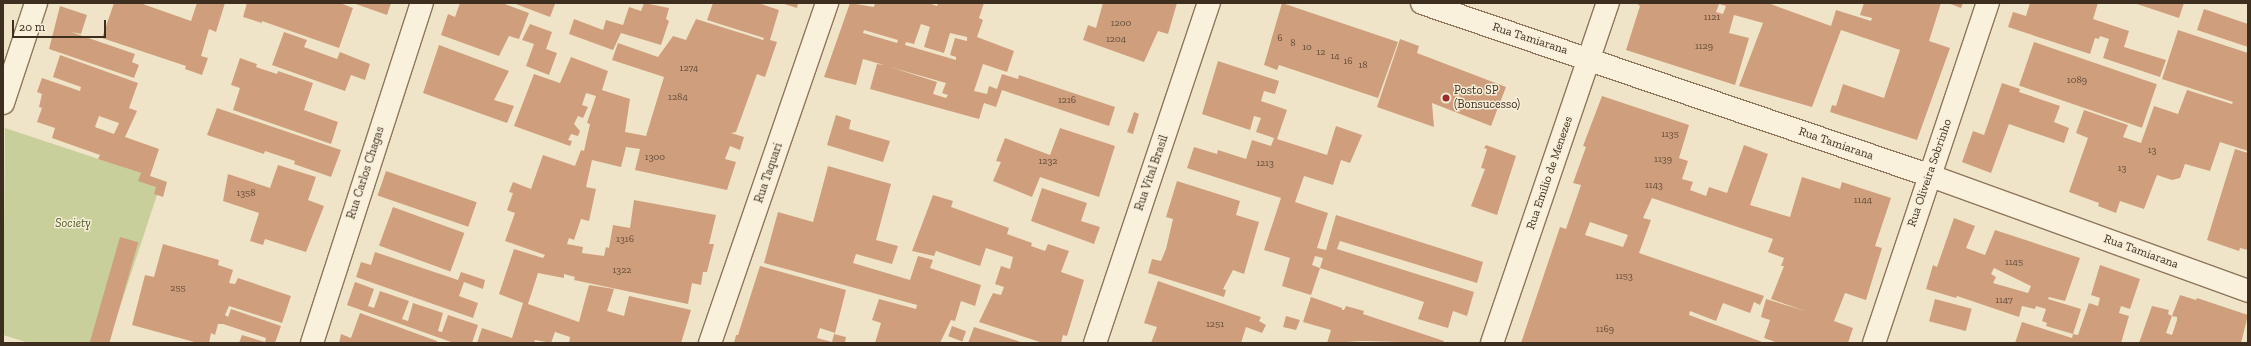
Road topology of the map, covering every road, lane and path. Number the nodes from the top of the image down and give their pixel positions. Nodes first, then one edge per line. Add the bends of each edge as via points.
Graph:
1 (36, 3) edge
2 (422, 3) edge
3 (827, 3) edge
4 (1209, 3) edge
5 (1422, 3) edge
6 (1608, 3) edge
7 (1988, 3) edge
8 (1588, 58) junction
9 (3, 103) edge
10 (1928, 175) junction
11 (2248, 291) edge
12 (312, 343) edge
13 (710, 343) edge
14 (1095, 343) edge
15 (1492, 343) edge
16 (1874, 343) edge

1 - 9 street
2 - 12 street, Rua Carlos Chagas
3 - 13 street, Rua Taquari
4 - 14 street, Rua Vital Brasil
5 - 8 street, Rua Tamiarana
6 - 8 street, Rua Emílio de Menezes
7 - 10 street, Rua Oliveira Sobrinho
8 - 10 street, Rua Tamiarana
8 - 15 street, Rua Emílio de Menezes
10 - 11 street, Rua Tamiarana
10 - 16 street, Rua Oliveira Sobrinho

